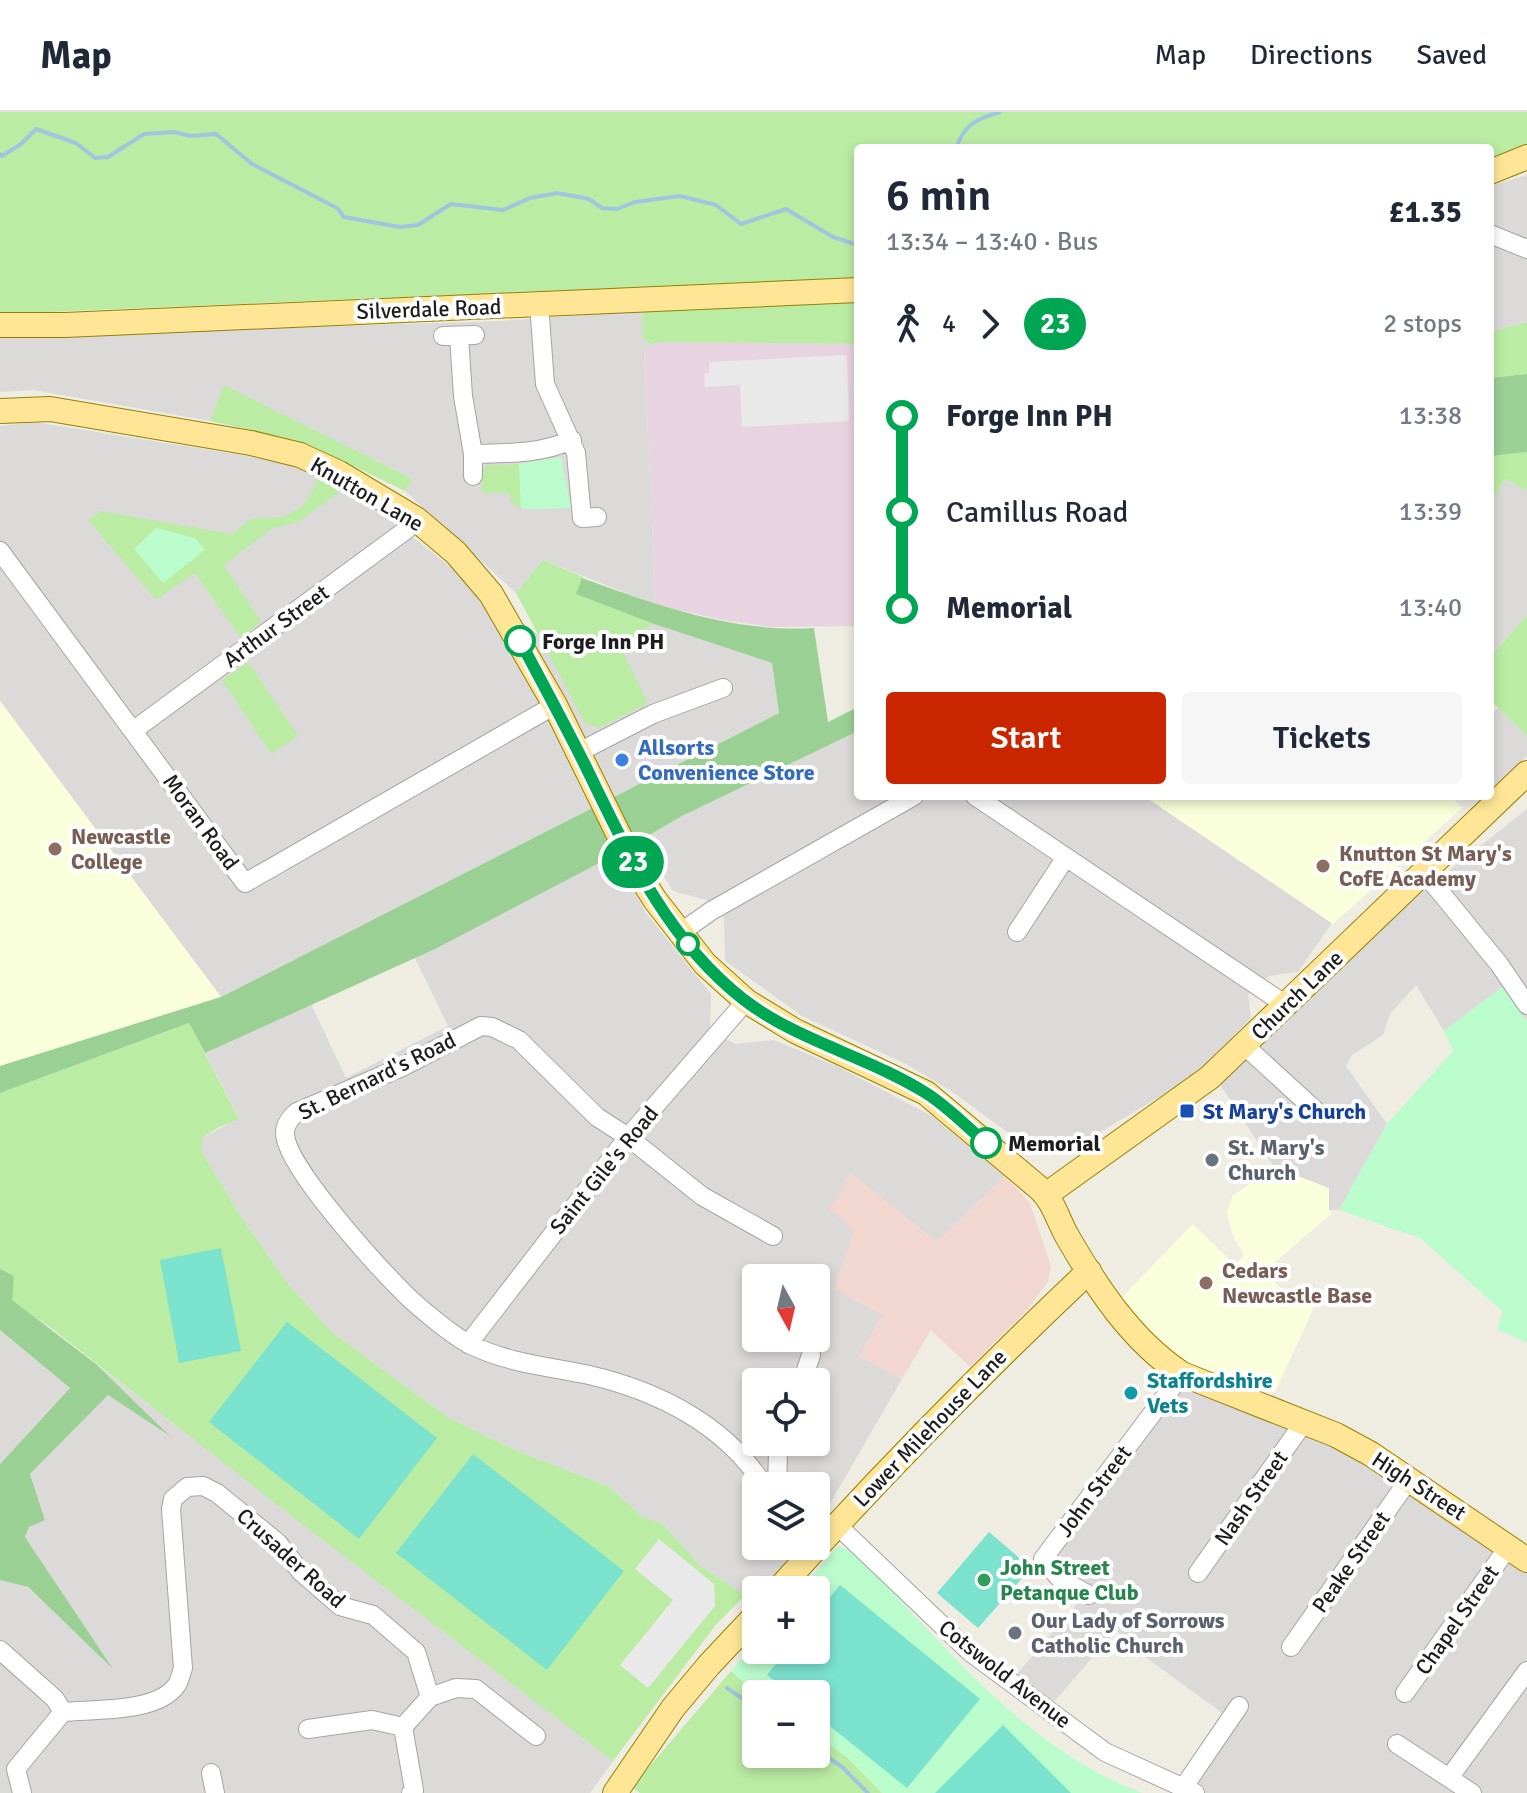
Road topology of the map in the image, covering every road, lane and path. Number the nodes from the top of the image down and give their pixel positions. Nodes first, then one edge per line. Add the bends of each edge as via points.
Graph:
1 (1527, 157) edge
2 (1494, 170) edge
3 (1494, 236) edge
4 (1527, 249) edge
5 (854, 290) edge
6 (539, 304) junction
7 (0, 325) edge
8 (459, 335) dead end
9 (0, 411) edge
10 (572, 440) junction
11 (473, 454) junction
12 (473, 476) dead end
13 (597, 517) dead end
14 (416, 519) junction
15 (0, 551) edge
16 (723, 688) dead end
17 (555, 705) junction
18 (134, 730) junction
19 (579, 752) junction
20 (1527, 773) edge
21 (907, 800) edge
22 (981, 800) edge
23 (1066, 857) junction
24 (1423, 871) junction
25 (1017, 932) dead end
26 (680, 933) junction
27 (746, 1001) junction
28 (1286, 1005) junction
29 (1527, 1005) edge
30 (1245, 1046) junction
31 (1316, 1111) dead end
32 (628, 1137) junction
33 (1047, 1194) junction
34 (773, 1236) dead end
35 (1089, 1271) junction
36 (468, 1344) junction
37 (811, 1355) dead end
38 (807, 1368) edge
39 (1182, 1374) junction
40 (1304, 1422) junction
41 (748, 1456) edge
42 (745, 1457) junction
43 (755, 1472) edge
44 (1410, 1478) junction
45 (837, 1525) junction
46 (830, 1531) edge
47 (1518, 1553) edge
48 (1198, 1573) dead end
49 (1089, 1595) dead end
50 (742, 1630) edge
51 (1291, 1647) dead end
52 (0, 1650) edge
53 (1527, 1671) edge
54 (1405, 1693) dead end
55 (430, 1697) junction
56 (497, 1706) junction
57 (1239, 1706) dead end
58 (63, 1712) junction
59 (485, 1721) dead end
60 (403, 1727) junction
61 (308, 1729) dead end
62 (536, 1736) dead end
63 (1397, 1744) dead end
64 (8, 1769) edge
65 (211, 1773) dead end
66 (1449, 1778) junction
67 (1189, 1790) edge
68 (621, 1791) edge
69 (414, 1792) edge
70 (22, 1793) edge
71 (215, 1793) edge
72 (1472, 1793) edge

1 - 2 main road
3 - 4 street
5 - 6 main road, Silverdale Road
6 - 7 main road, Silverdale Road
6 - 10 street via 545,384
8 - 11 street
9 - 14 main road, Knutton Lane via 50,409 300,455
10 - 11 street via 531,452
10 - 13 street via 582,518
11 - 12 street
14 - 17 main road, Knutton Lane via 456,553 491,594
14 - 18 street, Arthur Street
15 - 18 street, Moran Road
16 - 19 street via 653,714
17 - 18 street, Moran Road via 245,883
17 - 19 main road, Knutton Lane
19 - 26 main road, Knutton Lane via 634,866
20 - 24 main road, Church Lane
21 - 26 street
22 - 23 street
23 - 25 street
23 - 28 street
24 - 28 main road, Church Lane
24 - 29 street
26 - 27 main road, Knutton Lane
27 - 32 street, Saint Gile's Road
27 - 33 main road, Knutton Lane via 795,1031 926,1093
28 - 30 main road, Church Lane
30 - 31 street
30 - 33 main road, Church Lane via 1209,1078
32 - 34 street via 702,1196
32 - 36 street, Saint Gile's Road
32 - 36 street, St. Bernard's Road via 597,1117 519,1040 481,1026 290,1119 284,1131 290,1152 325,1202 405,1294
33 - 35 main road
35 - 39 main road via 1128,1327
35 - 45 main road, Lower Milehouse Lane
36 - 42 street, St. Bernard's Road via 517,1363 587,1375 653,1395 709,1426
37 - 38 street
39 - 40 main road, High Street
39 - 49 street, John Street via 1043,1559 1060,1579
40 - 44 main road, High Street
40 - 48 street, Nash Street
41 - 42 street
42 - 43 street, St. Bernard's Road
44 - 47 main road, High Street
44 - 51 street, Peake Street
45 - 46 main road, Lower Milehouse Lane
45 - 67 street, Cotswold Avenue via 970,1652 1105,1752
47 - 54 street, Chapel Street
50 - 68 main road via 673,1708
52 - 58 street
53 - 66 street
55 - 56 street via 456,1688 476,1689
55 - 58 street, Crusader Road via 419,1656 386,1625 373,1615 340,1606 254,1523 217,1493 194,1485 173,1499 171,1509 183,1668 177,1685 145,1705
55 - 60 street
56 - 59 street
56 - 62 street
57 - 67 street
58 - 64 street
60 - 61 street via 372,1720
60 - 69 street
63 - 66 street
64 - 70 street
65 - 71 street
66 - 72 street

